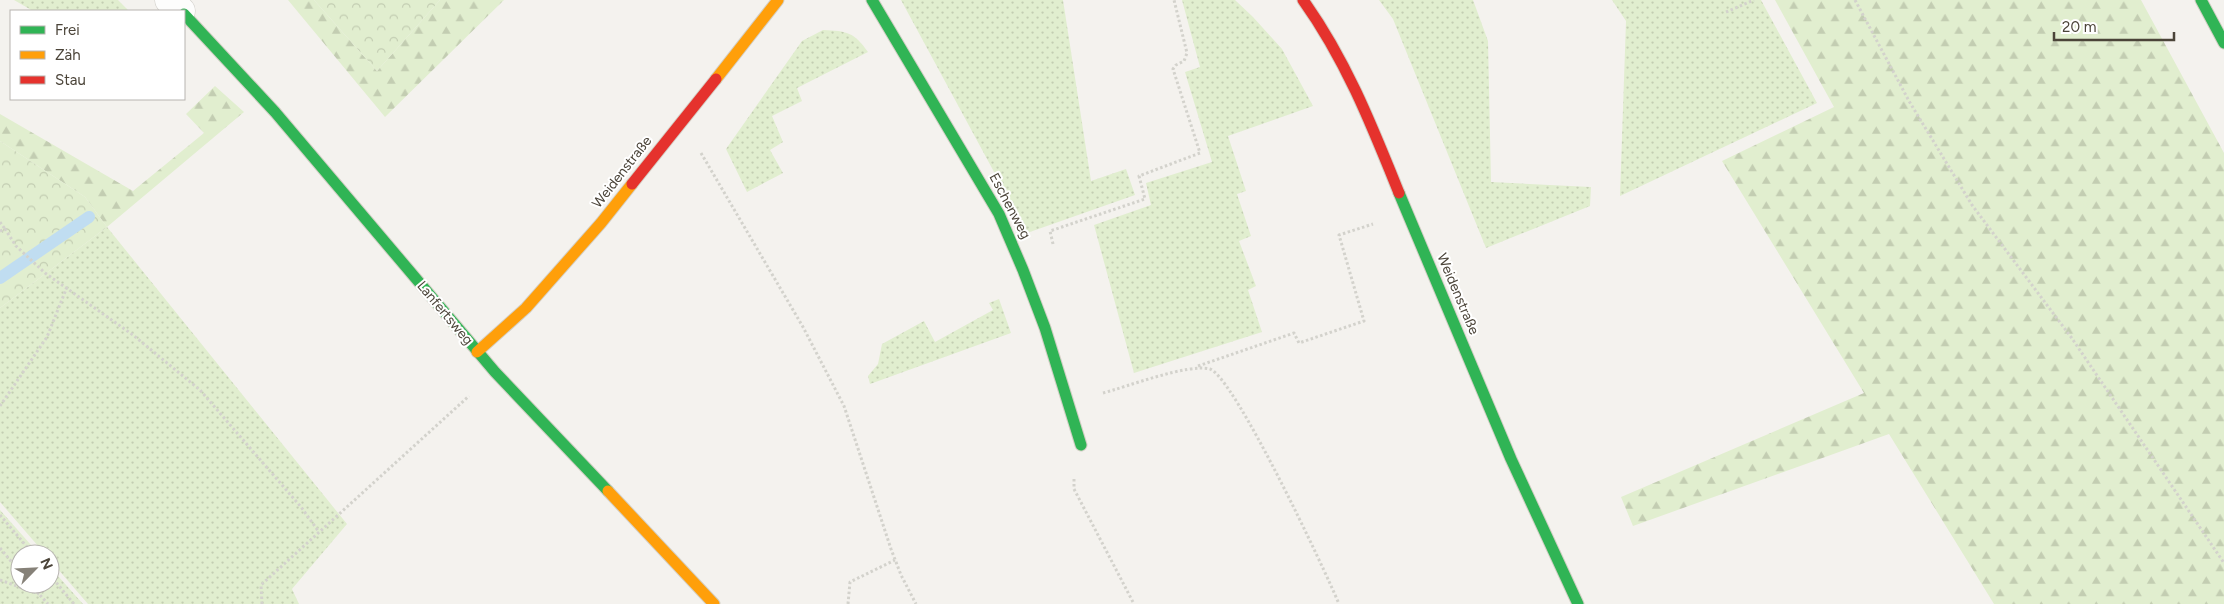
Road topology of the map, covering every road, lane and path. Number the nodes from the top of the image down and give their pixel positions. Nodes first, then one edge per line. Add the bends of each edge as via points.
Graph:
1 (169, 0) edge
2 (778, 0) edge
3 (872, 0) edge
4 (1174, 0) edge
5 (1303, 0) edge
6 (1754, 0) edge
7 (1855, 0) edge
8 (2201, 0) edge
9 (180, 10) edge
10 (1726, 12) dead end
11 (185, 15) edge
12 (2224, 43) edge
13 (700, 151) dead end
14 (1407, 213) junction
15 (0, 222) edge
16 (5, 229) junction
17 (0, 231) edge
18 (1026, 277) junction
19 (67, 287) junction
20 (477, 352) junction
21 (1195, 367) junction
22 (495, 372) junction
23 (1069, 403) junction
24 (0, 406) edge
25 (1080, 445) joint
26 (0, 515) edge
27 (319, 532) junction
28 (25, 544) edge
29 (0, 548) edge
30 (10, 560) edge
31 (895, 560) junction
32 (2224, 563) edge
33 (60, 587) edge
34 (39, 594) edge
35 (48, 604) edge
36 (74, 604) edge
37 (262, 604) edge
38 (714, 604) edge
39 (848, 604) edge
40 (916, 604) edge
41 (1134, 604) edge
42 (1339, 604) edge
43 (1578, 604) edge

1 - 9 street
2 - 20 main road, Weidenstraße via 601,223 526,308
3 - 18 main road, Eschenweg via 999,214
4 - 18 path via 1187,53 1184,62 1173,69 1200,153 1138,176 1145,199 1050,231 1057,264
5 - 14 main road, Weidenstraße via 1323,28 1354,84
6 - 10 path
7 - 32 path via 1908,101 1972,205 2071,337
8 - 12 main road
11 - 20 main road, Lanfertsweg via 275,112
13 - 31 path via 803,327 844,406
14 - 21 path via 1338,235 1364,321 1299,343 1294,333
14 - 43 main road, Weidenstraße via 1538,520
15 - 16 path
16 - 17 path
16 - 19 path via 16,246 45,273
18 - 23 main road, Eschenweg
19 - 24 path via 47,337
19 - 27 path via 200,390 302,507
20 - 22 main road, Lanfertsweg
21 - 23 path
21 - 42 path via 1212,370 1224,381 1238,404
22 - 27 path
22 - 38 main road, Lanfertsweg
23 - 25 main road, Eschenweg
25 - 41 path via 1073,468 1074,489
26 - 28 path
27 - 37 path via 261,585
29 - 30 path
31 - 39 path via 850,582
31 - 40 path
33 - 36 path
34 - 35 path

